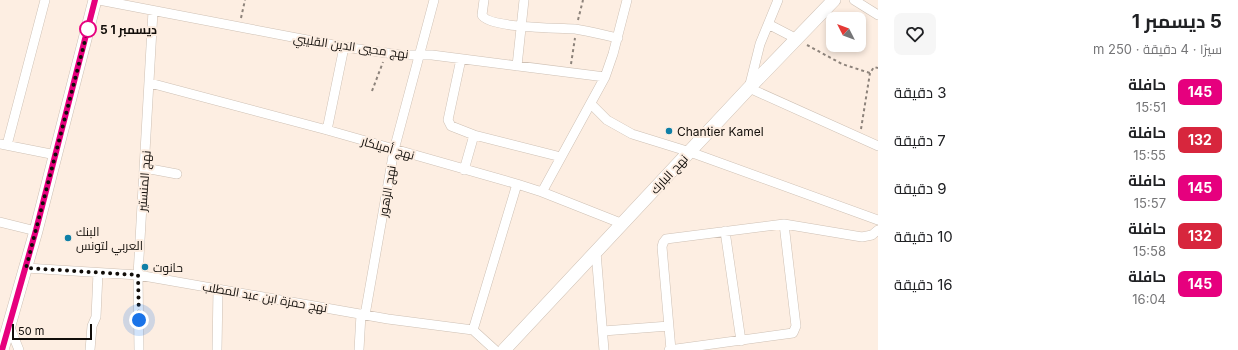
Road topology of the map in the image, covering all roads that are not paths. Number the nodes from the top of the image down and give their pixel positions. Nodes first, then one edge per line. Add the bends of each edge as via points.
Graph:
1 (45, 0) edge
2 (95, 0) edge
3 (99, 0) edge
4 (434, 0) edge
5 (484, 0) edge
6 (524, 0) edge
7 (627, 0) edge
8 (778, 0) edge
9 (834, 0) edge
10 (854, 0) edge
11 (153, 11) junction
12 (878, 15) edge
13 (768, 24) junction
14 (520, 26) junction
15 (618, 38) junction
16 (797, 39) junction
17 (344, 47) junction
18 (420, 54) junction
19 (461, 59) junction
20 (517, 66) junction
21 (605, 77) junction
22 (150, 83) junction
23 (750, 88) junction
24 (590, 104) junction
25 (327, 130) junction
26 (474, 135) junction
27 (4, 144) edge
28 (878, 146) edge
29 (394, 150) junction
30 (690, 152) junction
31 (56, 155) junction
32 (561, 157) junction
33 (145, 168) junction
34 (464, 170) junction
35 (177, 174) dead end
36 (517, 184) junction
37 (542, 192) junction
38 (878, 220) edge
39 (0, 222) edge
40 (623, 224) junction
41 (784, 224) junction
42 (36, 230) junction
43 (878, 230) edge
44 (725, 231) junction
45 (596, 252) junction
46 (26, 268) junction
47 (98, 273) junction
48 (138, 275) junction
49 (218, 289) junction
50 (363, 314) junction
51 (9, 325) junction
52 (669, 326) junction
53 (473, 330) junction
54 (603, 331) junction
55 (741, 341) junction
56 (2, 346) edge
57 (19, 350) edge
58 (90, 350) edge
59 (139, 350) edge
60 (217, 350) edge
61 (359, 350) edge
62 (495, 350) edge
63 (504, 350) edge
64 (604, 350) edge
65 (671, 350) edge

1 - 27 street
2 - 31 street
3 - 11 street, نهج محيي الدين القليبي
4 - 18 street, نهج الزهور
5 - 14 street via 482,12 485,20
6 - 14 street
7 - 15 street
8 - 13 street
9 - 16 street, نهج البارك
10 - 12 street
11 - 17 street, نهج محيي الدين القليبي
11 - 22 street, نهج المنستير
13 - 16 street
13 - 23 street via 756,57
14 - 15 street via 576,29
14 - 20 street
15 - 21 street
16 - 23 street, نهج البارك
17 - 18 street, نهج محيي الدين القليبي via 386,53
17 - 25 street
18 - 19 street, نهج محيي الدين القليبي
18 - 29 street, نهج الزهور
19 - 20 street, نهج محيي الدين القليبي
19 - 26 street via 448,120 454,128
20 - 21 street, نهج محيي الدين القليبي
21 - 24 street
22 - 25 street, نهج أميلكار
22 - 33 street, نهج المنستير
23 - 28 street
23 - 30 street, نهج البارك
24 - 30 street via 619,128
24 - 32 street
25 - 29 street, نهج أميلكار
26 - 32 street
26 - 34 street
27 - 31 street
29 - 34 street, نهج أميلكار
29 - 50 street, نهج الزهور
30 - 38 street
30 - 40 street, نهج البارك
31 - 42 street
32 - 37 street
33 - 35 street
33 - 48 street, نهج المنستير
34 - 36 street, نهج أميلكار
36 - 37 street, نهج أميلكار
36 - 53 street
37 - 40 street, نهج أميلكار
39 - 42 street
40 - 45 street, نهج البارك
41 - 43 street via 862,237 872,235
41 - 44 street
41 - 55 street via 796,326 791,334
42 - 46 street
44 - 52 street via 669,238 664,241 662,247
44 - 55 street
45 - 54 street
45 - 63 street, نهج البارك
46 - 47 street, نهج حمزة ابن عبد المطلب
46 - 51 street
47 - 48 street, نهج حمزة ابن عبد المطلب
47 - 58 street via 96,316 92,326
48 - 49 street, نهج حمزة ابن عبد المطلب
48 - 59 street, نهج المنستير
49 - 50 street, نهج حمزة ابن عبد المطلب
49 - 60 street
50 - 53 street, نهج حمزة ابن عبد المطلب
50 - 61 street, نهج الزهور
51 - 56 street
51 - 57 street
52 - 54 street
52 - 65 street
53 - 62 street
54 - 64 street
55 - 65 street

